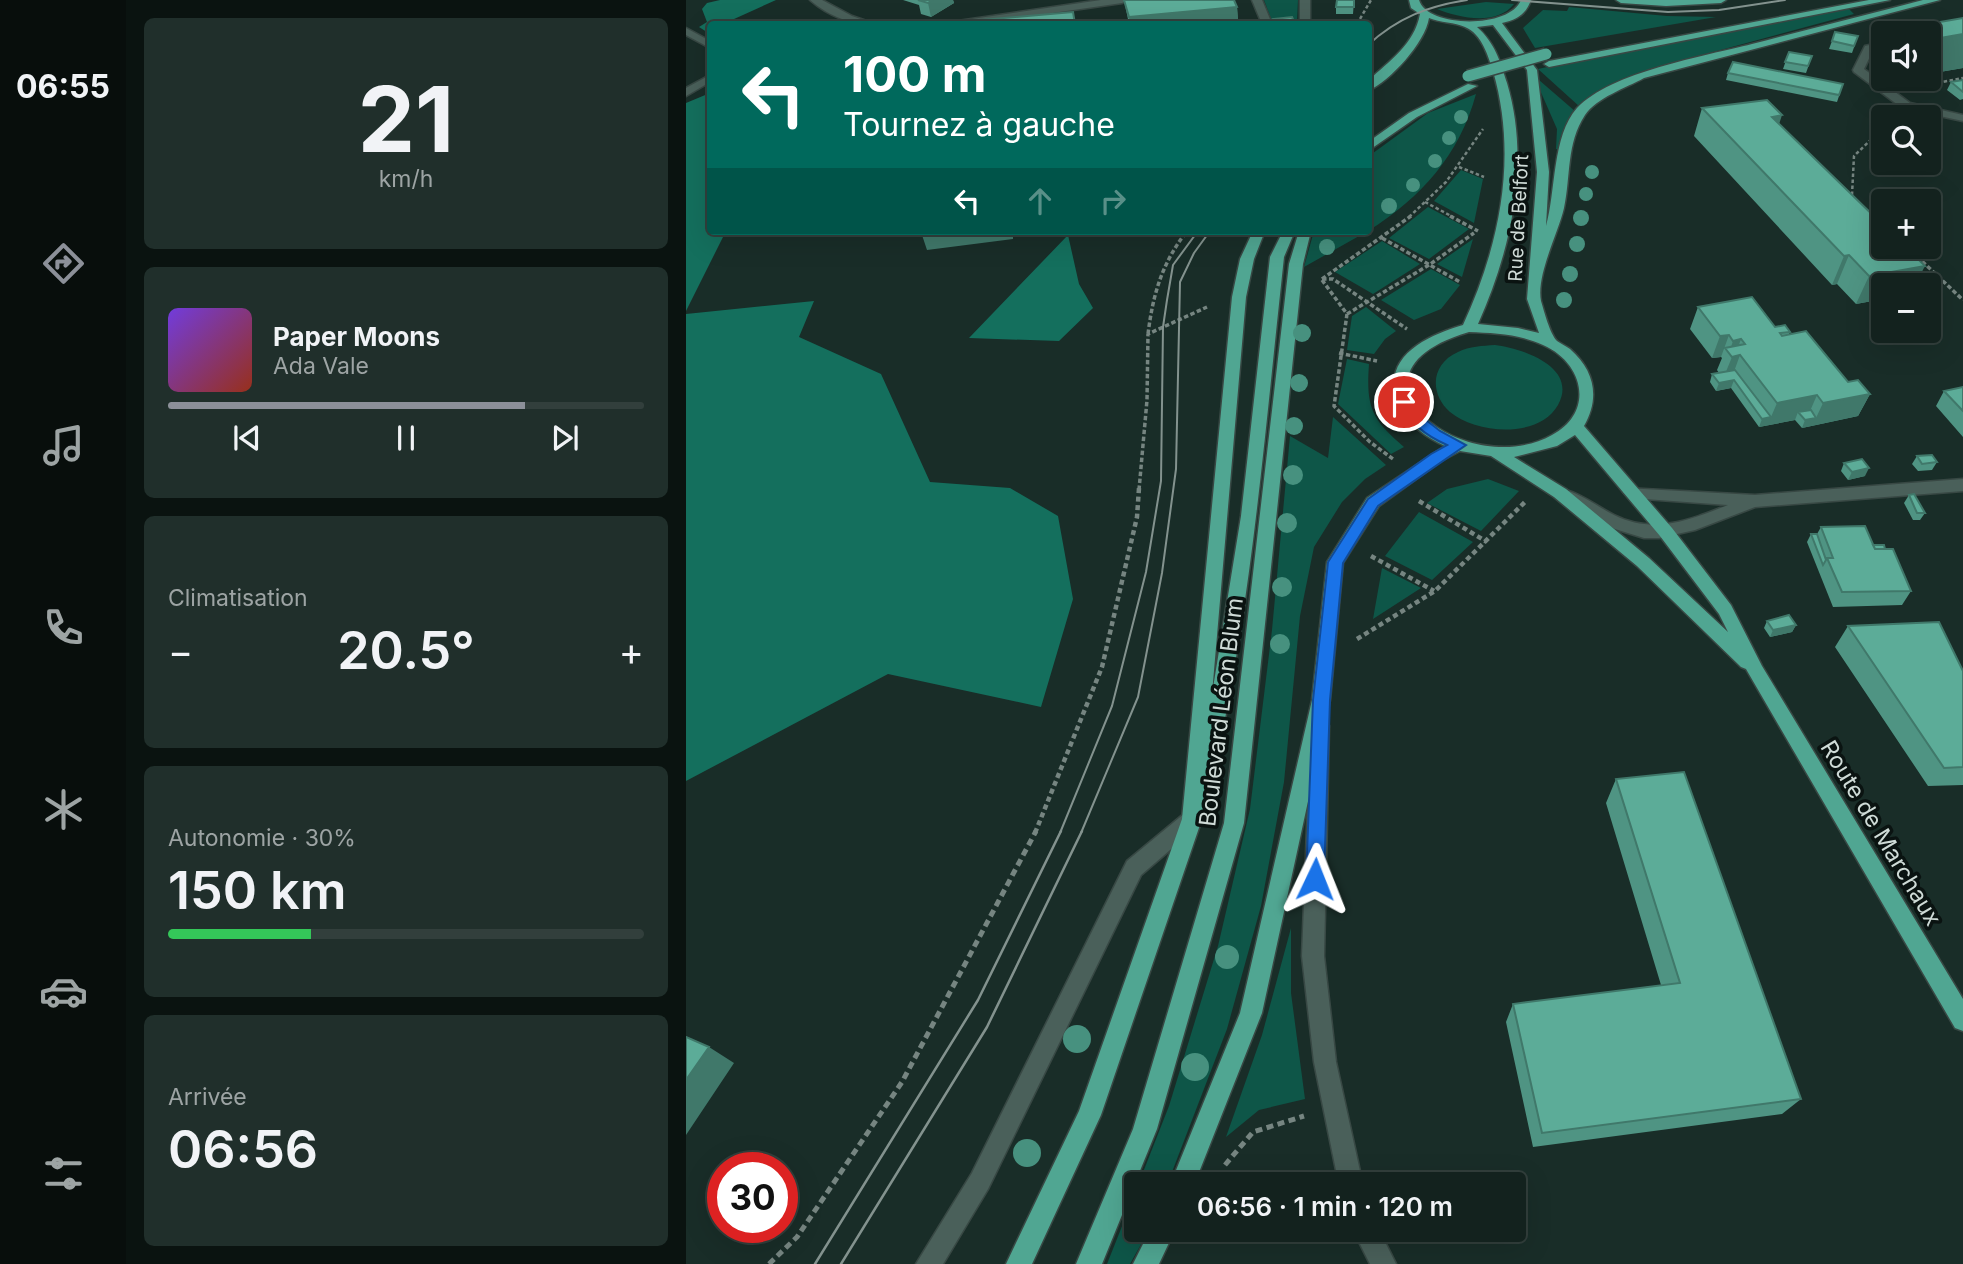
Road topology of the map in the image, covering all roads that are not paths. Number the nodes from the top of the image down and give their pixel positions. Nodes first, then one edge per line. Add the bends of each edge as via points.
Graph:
1 (815, 0) edge
2 (1122, 0) edge
3 (1257, 0) edge
4 (1305, 0) edge
5 (1414, 0) edge
6 (1526, 0) edge
7 (1621, 0) edge
8 (1721, 0) edge
9 (1829, 0) edge
10 (1885, 0) edge
11 (1936, 0) edge
12 (1425, 13) junction
13 (859, 21) edge
14 (978, 21) edge
15 (1266, 21) edge
16 (1306, 21) edge
17 (1496, 22) junction
18 (1468, 24) junction
19 (686, 31) edge
20 (707, 43) edge
21 (1871, 48) edge
22 (1547, 59) junction
23 (707, 80) edge
24 (1871, 80) edge
25 (1470, 81) junction
26 (1372, 84) edge
27 (1886, 91) edge
28 (686, 93) edge
29 (1963, 118) edge
30 (1372, 131) edge
31 (1372, 145) edge
32 (1257, 235) edge
33 (1287, 235) edge
34 (1304, 235) edge
35 (1537, 274) junction
36 (1469, 328) junction
37 (1549, 342) junction
38 (1576, 426) junction
39 (1460, 445) junction
40 (1496, 452) junction
41 (1963, 485) edge
42 (1560, 492) junction
43 (1632, 492) junction
44 (1755, 501) junction
45 (1666, 532) junction
46 (1756, 671) junction
47 (1321, 700) junction
48 (1192, 819) junction
49 (1963, 1020) edge
50 (1187, 1172) edge
51 (1348, 1172) edge
52 (1157, 1242) edge
53 (1371, 1242) edge
54 (929, 1264) edge
55 (1019, 1264) edge
56 (1089, 1264) edge
57 (1146, 1264) edge
58 (1383, 1264) edge

1 - 13 street
2 - 14 street
3 - 15 street
4 - 16 street
5 - 12 main road
6 - 17 main road via 1520,13
7 - 8 main road
9 - 22 main road
10 - 22 main road
11 - 35 main road via 1640,76 1595,100 1581,111 1572,132 1561,166 1558,205
12 - 18 main road
12 - 26 main road via 1423,32
17 - 18 main road
17 - 35 main road, Rue de Belfort via 1532,70 1543,172
18 - 36 main road, Rue de Belfort via 1488,44 1507,94 1512,130 1501,232 1485,292
19 - 20 street
21 - 24 street via 1858,70
22 - 25 main road
23 - 28 street
25 - 30 main road via 1427,94
25 - 31 main road
27 - 29 street via 1906,106
32 - 48 main road via 1239,297
33 - 48 main road, Boulevard Léon Blum via 1277,257 1219,716
34 - 56 main road, Boulevard Léon Blum via 1296,264 1234,823 1145,1129
35 - 37 main road, Rue de Belfort via 1534,299
36 - 37 main road via 1497,328
36 - 39 main road via 1426,343 1404,366 1400,384 1404,402 1416,419
37 - 38 main road via 1581,372 1588,390 1586,408
38 - 40 main road via 1527,450
38 - 43 main road, Route de Marchaux
39 - 40 main road
39 - 47 main road via 1373,502 1335,562
40 - 42 main road, Route de Marchaux
41 - 44 street
42 - 45 street via 1629,528
42 - 46 main road, Route de Marchaux via 1643,562
43 - 44 street
43 - 45 main road, Route de Marchaux
44 - 45 street
45 - 46 main road, Route de Marchaux via 1726,610
46 - 49 main road, Route de Marchaux
47 - 50 main road via 1251,1013
47 - 51 street via 1312,956 1325,1062
48 - 54 street via 1134,868 980,1181
48 - 55 main road via 1089,1115
52 - 57 main road
53 - 58 street

